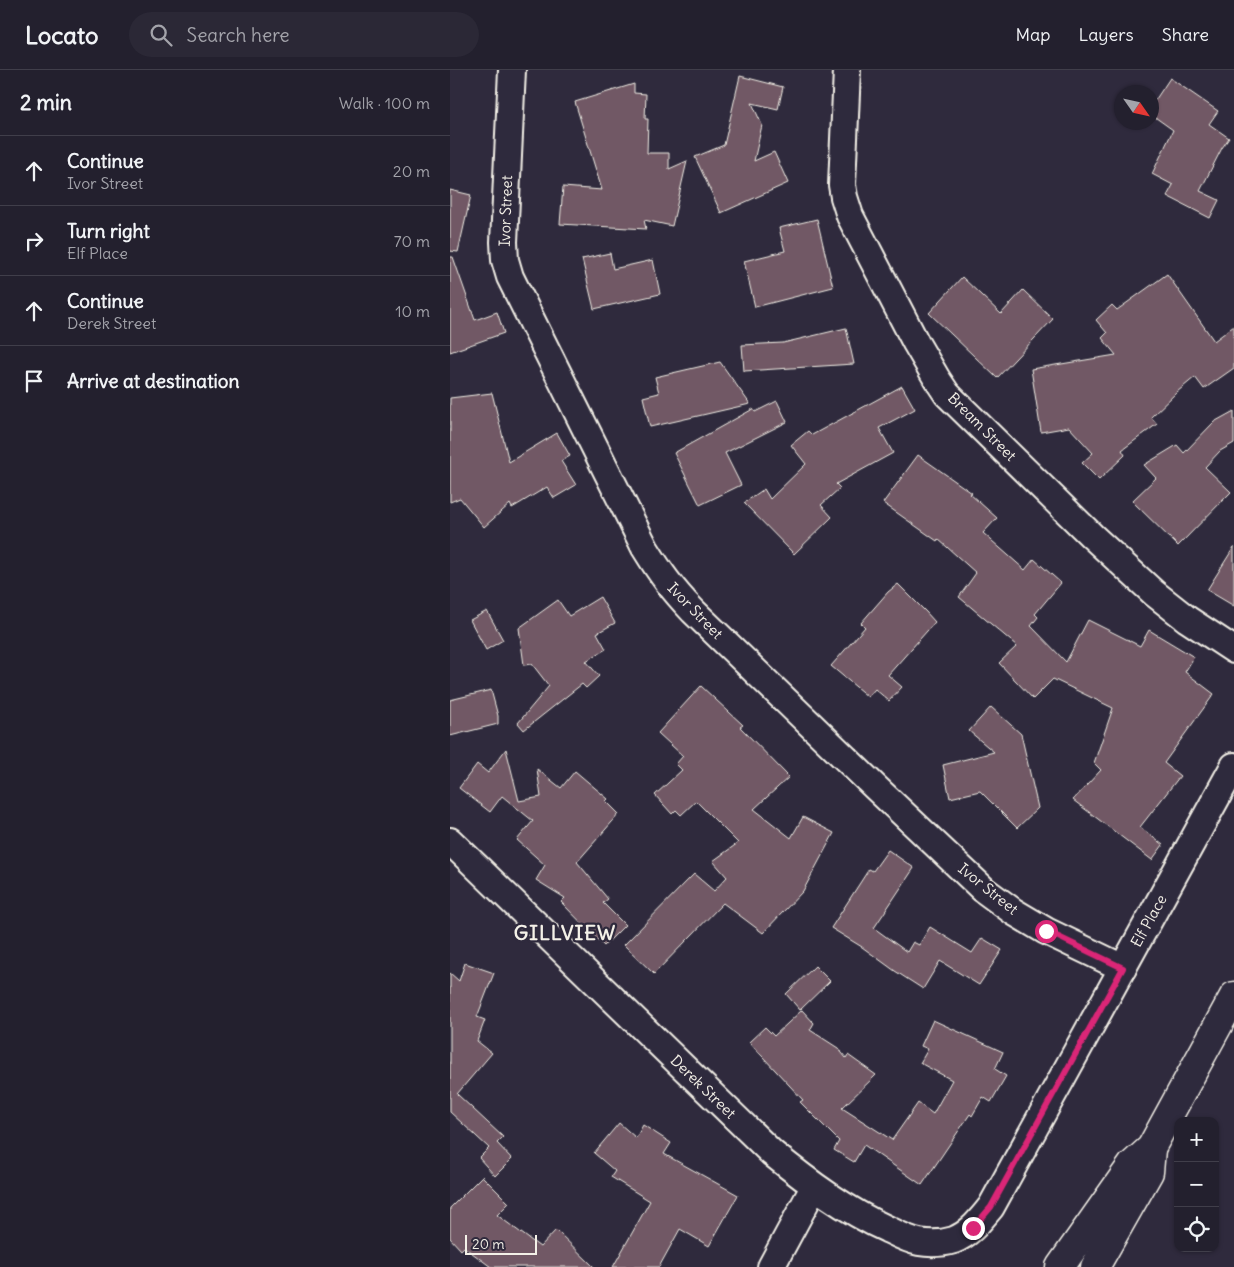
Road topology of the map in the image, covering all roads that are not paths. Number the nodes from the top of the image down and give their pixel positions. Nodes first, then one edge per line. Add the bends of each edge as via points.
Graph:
1 (512, 70) edge
2 (847, 70) edge
3 (1234, 650) edge
4 (1234, 766) edge
5 (450, 841) edge
6 (1123, 968) junction
7 (1234, 996) edge
8 (1151, 1148) junction
9 (814, 1186) junction
10 (991, 1207) joint
11 (771, 1267) edge
12 (1060, 1267) edge
13 (1095, 1267) edge

1 - 6 street, Ivor Street via 505,260 510,277 659,571 672,590 984,890 1046,931
2 - 3 street, Bream Street via 844,197 866,248 937,379 957,405 1154,593
4 - 6 street, Elf Place
5 - 9 street, Derek Street via 739,1122
6 - 10 street, Elf Place
7 - 8 main road
8 - 12 main road via 1132,1166
8 - 13 main road via 1149,1172
9 - 10 street, Derek Street via 871,1222 919,1242 955,1239 973,1228
9 - 11 street

